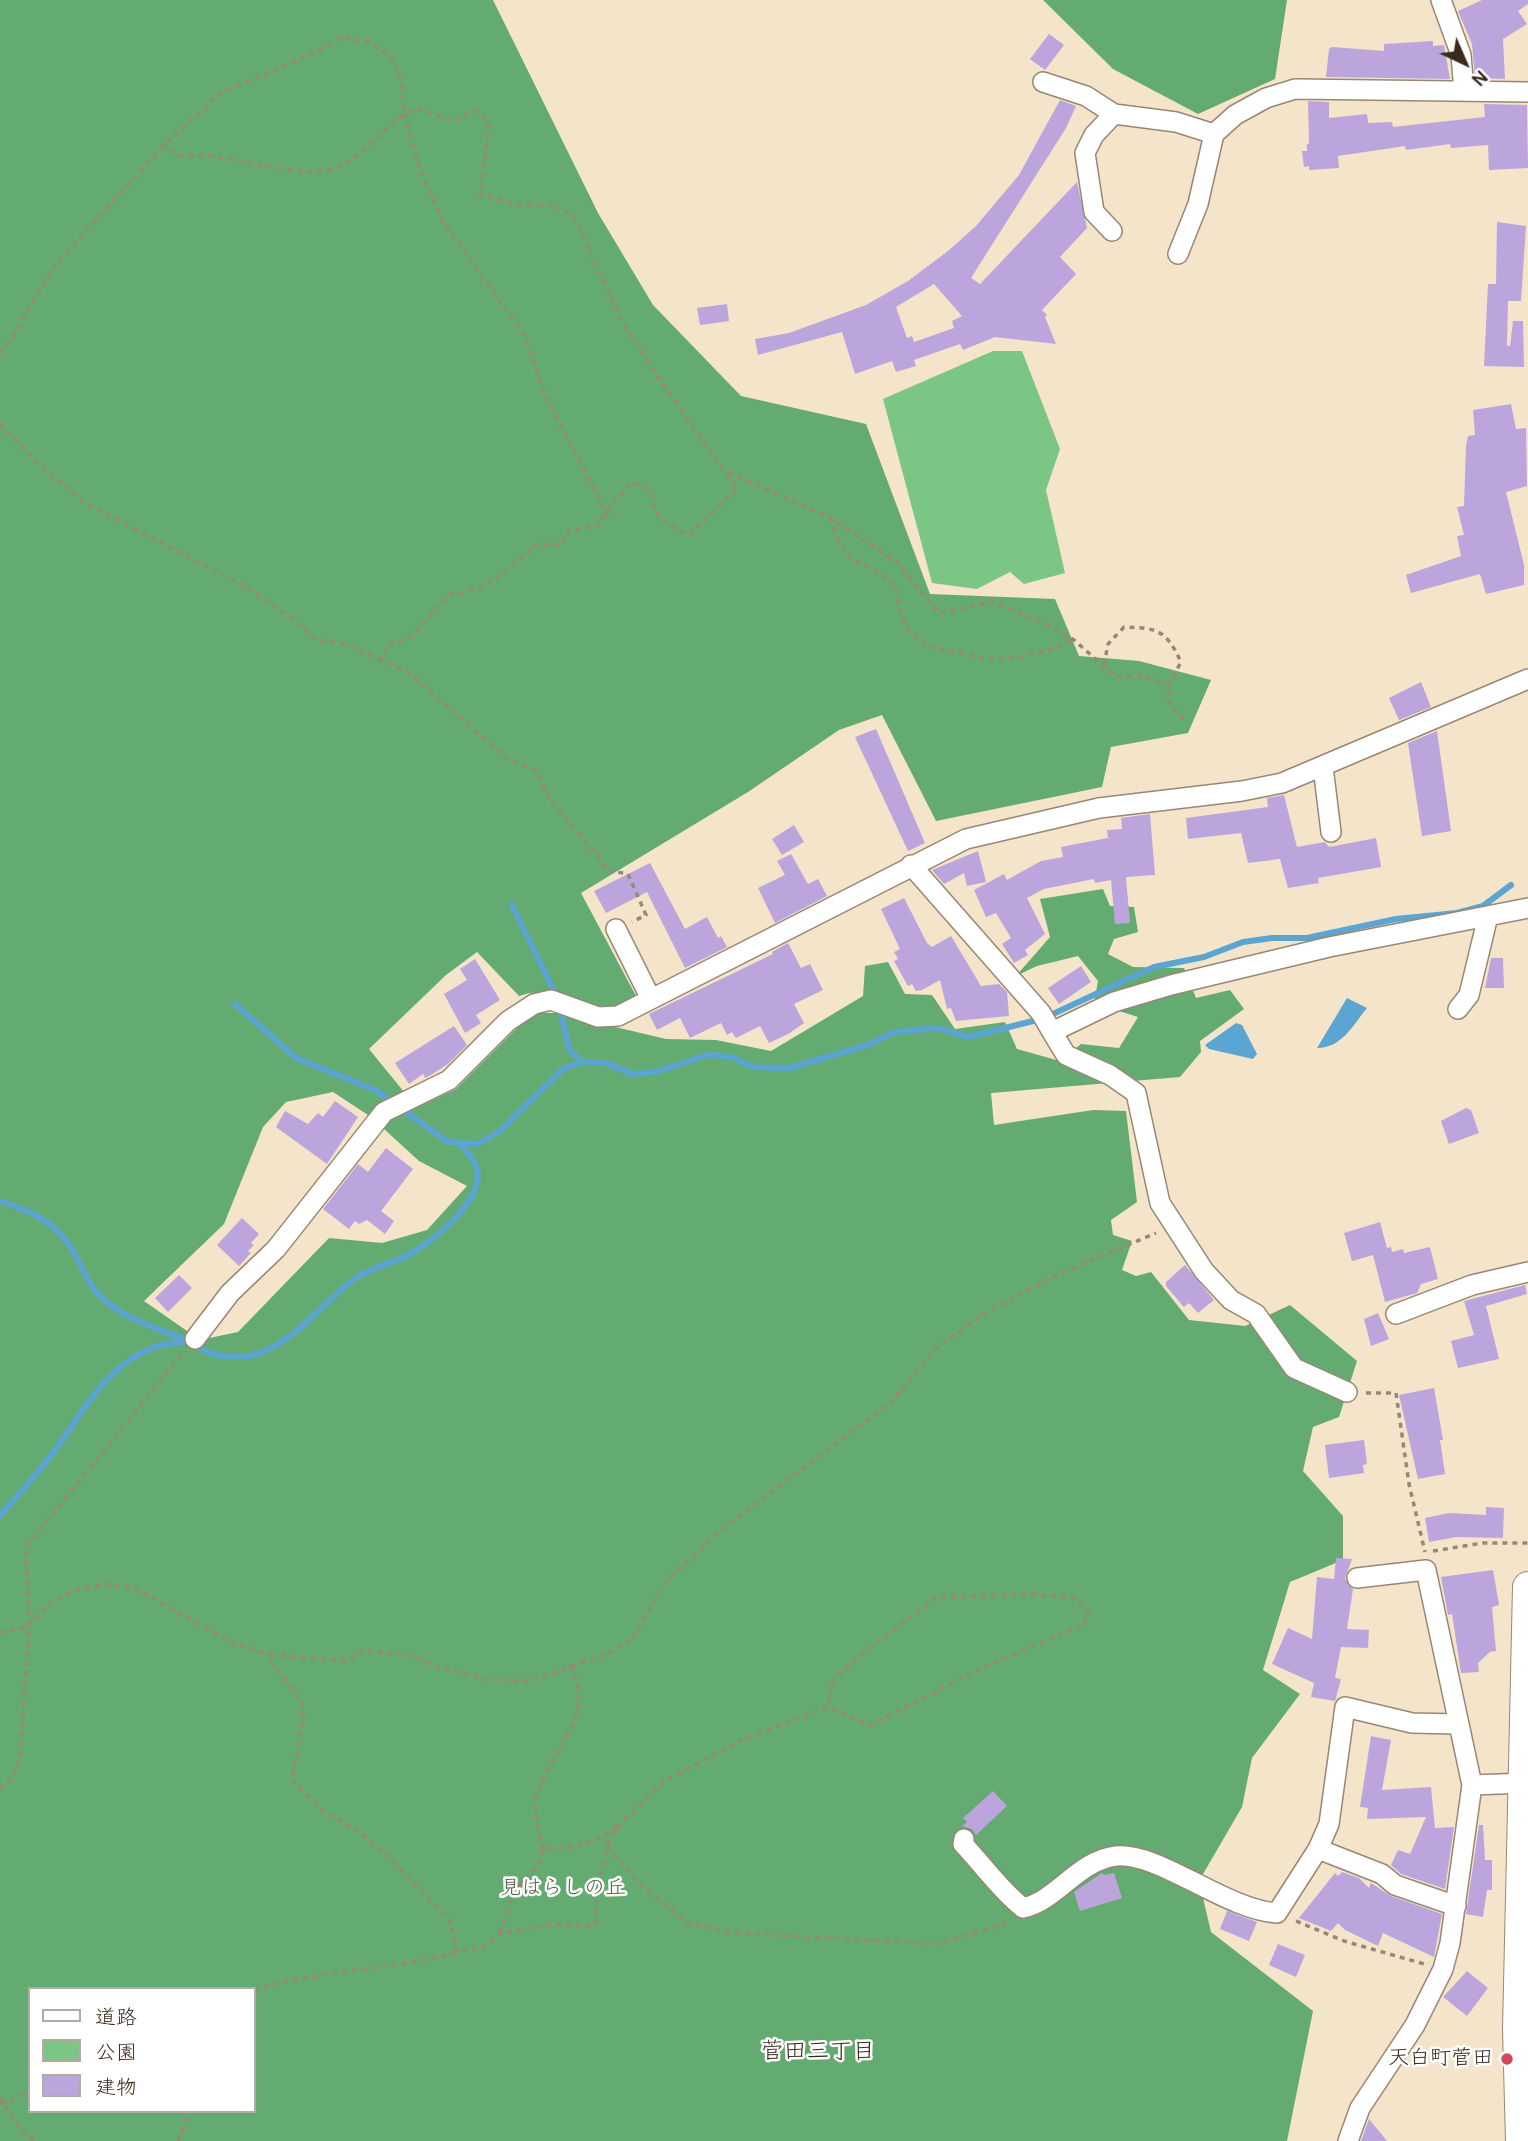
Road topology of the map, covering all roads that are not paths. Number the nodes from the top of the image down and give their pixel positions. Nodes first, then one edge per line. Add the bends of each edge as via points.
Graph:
1 (1441, 0) edge
2 (1043, 82) dead end
3 (1464, 91) junction
4 (1528, 92) edge
5 (1114, 114) junction
6 (1214, 134) junction
7 (1112, 232) dead end
8 (1178, 254) dead end
9 (1528, 679) edge
10 (1323, 767) junction
11 (1331, 832) dead end
12 (911, 865) junction
13 (1528, 908) edge
14 (1488, 916) junction
15 (616, 929) road end
16 (651, 999) junction
17 (1458, 1009) dead end
18 (1052, 1032) junction
19 (1528, 1272) edge
20 (1396, 1314) dead end
21 (195, 1339) road end
22 (1348, 1392) road end
23 (1357, 1578) dead end
24 (1528, 1587) edge
25 (1457, 1724) junction
26 (1526, 1783) junction
27 (1472, 1785) junction
28 (964, 1839) dead end
29 (1318, 1849) junction
30 (1456, 1906) junction
31 (1349, 2141) edge
32 (1521, 2141) edge

1 - 3 street via 1461,55
2 - 5 street via 1086,96
3 - 4 street
3 - 6 street via 1295,89 1266,97
5 - 6 street via 1176,122
5 - 7 street via 1094,135 1085,153 1094,212
6 - 8 street via 1198,205
9 - 10 street
10 - 11 street
10 - 12 street via 1282,783 1242,791 1099,808 1004,828
12 - 16 street
12 - 18 street via 1041,1013
13 - 14 street
14 - 17 street via 1469,995
14 - 18 street via 1329,947 1171,985 1114,1002
15 - 16 street
16 - 21 street via 618,1016 598,1017 551,1000 534,1003 508,1021 449,1080 384,1112 276,1249 230,1293
18 - 22 street via 1066,1055 1136,1093 1160,1203 1204,1271 1231,1300 1256,1314 1294,1368
19 - 20 street via 1472,1285
23 - 25 street via 1426,1570
24 - 26 main road
25 - 27 street
25 - 29 street via 1412,1723 1345,1707 1329,1824
26 - 27 street
26 - 32 main road via 1518,2029
27 - 30 street
28 - 29 street via 963,1844 1004,1893 1023,1908 1043,1902 1091,1865 1113,1856 1132,1856 1206,1890 1277,1913
29 - 30 street via 1382,1874 1395,1885
30 - 31 street via 1443,1969 1415,2025 1360,2108

